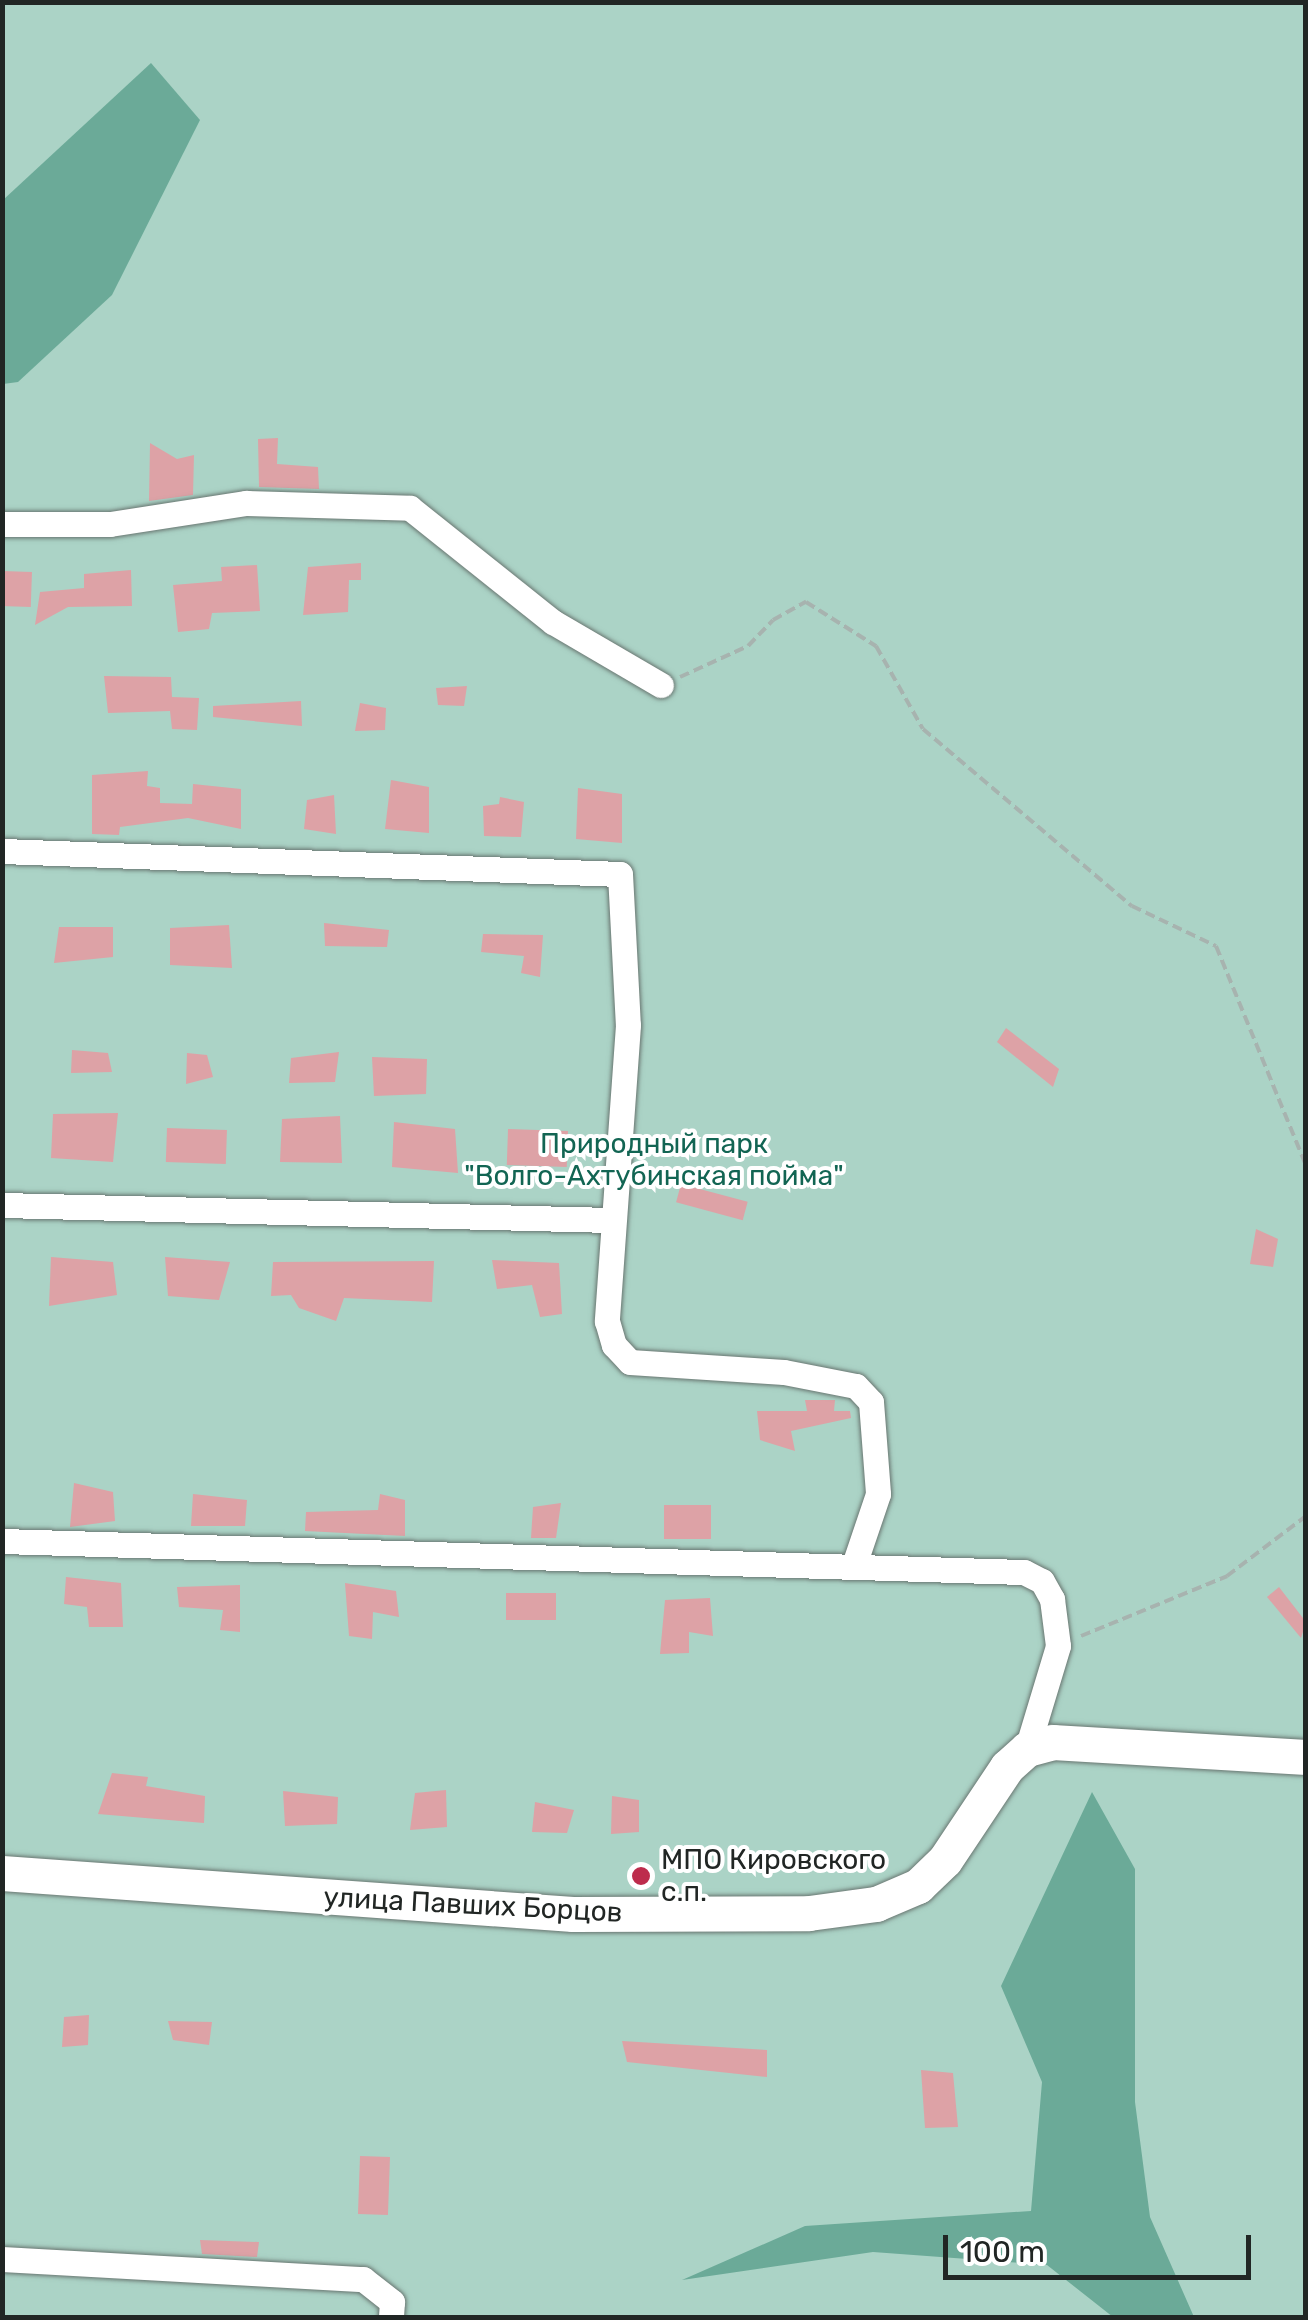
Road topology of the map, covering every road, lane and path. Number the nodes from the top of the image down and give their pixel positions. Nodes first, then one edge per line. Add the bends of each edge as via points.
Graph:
1 (2, 524) edge
2 (661, 685) joint
3 (2, 851) edge
4 (1306, 1165) edge
5 (2, 1206) edge
6 (612, 1220) junction
7 (1306, 1516) edge
8 (2, 1541) edge
9 (854, 1565) junction
10 (1058, 1646) junction
11 (1040, 1746) junction
12 (1306, 1757) edge
13 (2, 1873) edge
14 (2, 2258) edge
15 (391, 2318) edge

1 - 2 street via 110,524 246,503 410,508 553,622
2 - 4 path via 748,646 806,602 876,646 923,729 1132,906 1216,946
3 - 6 street via 620,874 628,1026
5 - 6 street
6 - 9 street via 607,1320 614,1345 630,1362 784,1372 856,1386 871,1402 878,1494
7 - 10 path via 1228,1576
8 - 9 street
9 - 10 street via 1024,1572 1042,1581 1052,1599
10 - 11 street
11 - 12 street
11 - 13 street, улица Павших Борцов via 918,1886 876,1904 808,1913 574,1914
14 - 15 street via 364,2279 392,2302

